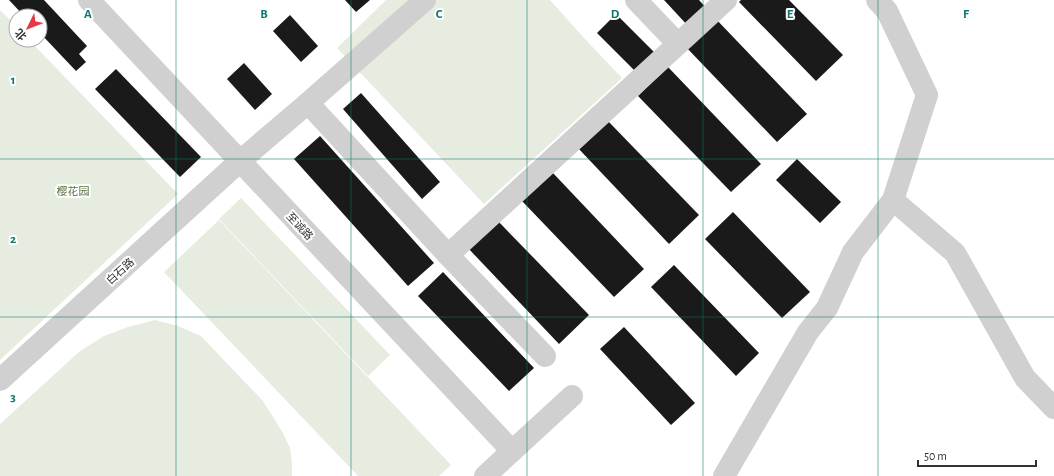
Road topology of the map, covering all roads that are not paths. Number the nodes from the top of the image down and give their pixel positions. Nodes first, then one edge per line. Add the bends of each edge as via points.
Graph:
1 (89, 0) edge
2 (426, 0) edge
3 (636, 0) edge
4 (726, 0) edge
5 (877, 0) edge
6 (678, 44) junction
7 (308, 103) junction
8 (240, 161) junction
9 (893, 200) junction
10 (448, 255) junction
11 (545, 356) dead end
12 (0, 380) edge
13 (572, 396) dead end
14 (1054, 408) edge
15 (512, 451) junction
16 (485, 476) edge
17 (724, 476) edge

1 - 8 street, 至诚路
2 - 7 street, 白石路
3 - 6 street
4 - 6 street
5 - 9 street via 887,11 927,95
6 - 10 street
7 - 8 street, 白石路
7 - 10 street
8 - 12 street, 白石路
8 - 15 street, 至诚路
9 - 14 street via 955,253 1025,378
9 - 17 street via 853,252 827,308 808,332
10 - 11 street
13 - 15 street
15 - 16 street

